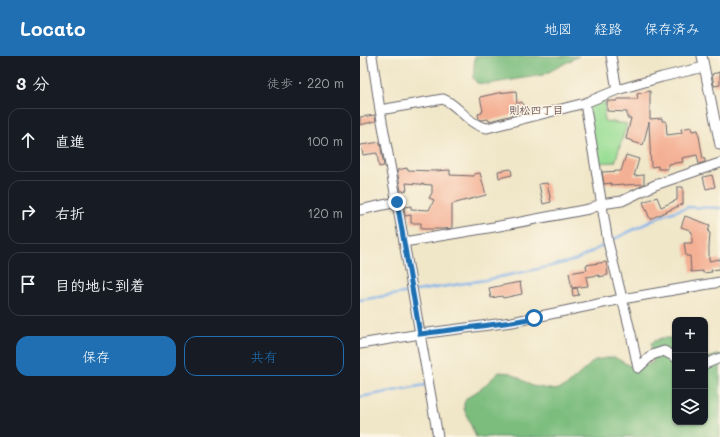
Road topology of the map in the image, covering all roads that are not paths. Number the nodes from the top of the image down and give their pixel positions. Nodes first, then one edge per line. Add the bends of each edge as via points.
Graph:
1 (372, 56) edge
2 (611, 56) edge
3 (702, 56) edge
4 (704, 67) junction
5 (617, 90) junction
6 (585, 103) junction
7 (380, 110) junction
8 (720, 145) edge
9 (720, 163) edge
10 (397, 202) junction
11 (601, 204) junction
12 (360, 210) edge
13 (404, 242) junction
14 (720, 282) edge
15 (622, 299) junction
16 (420, 334) junction
17 (360, 344) edge
18 (672, 355) edge
19 (720, 358) edge
20 (708, 363) edge
21 (438, 437) edge

1 - 7 street
2 - 5 street
3 - 4 street
4 - 5 street
4 - 8 street
5 - 6 street
6 - 7 street via 487,128 476,124 443,100
6 - 11 street
7 - 10 street
9 - 11 street via 655,185 622,200
10 - 12 street
10 - 13 street
11 - 13 street via 589,209
11 - 15 street
13 - 16 street
14 - 15 street
15 - 16 street via 512,322
15 - 18 street via 638,368 652,355 664,351
16 - 17 street
16 - 21 street
19 - 20 street

